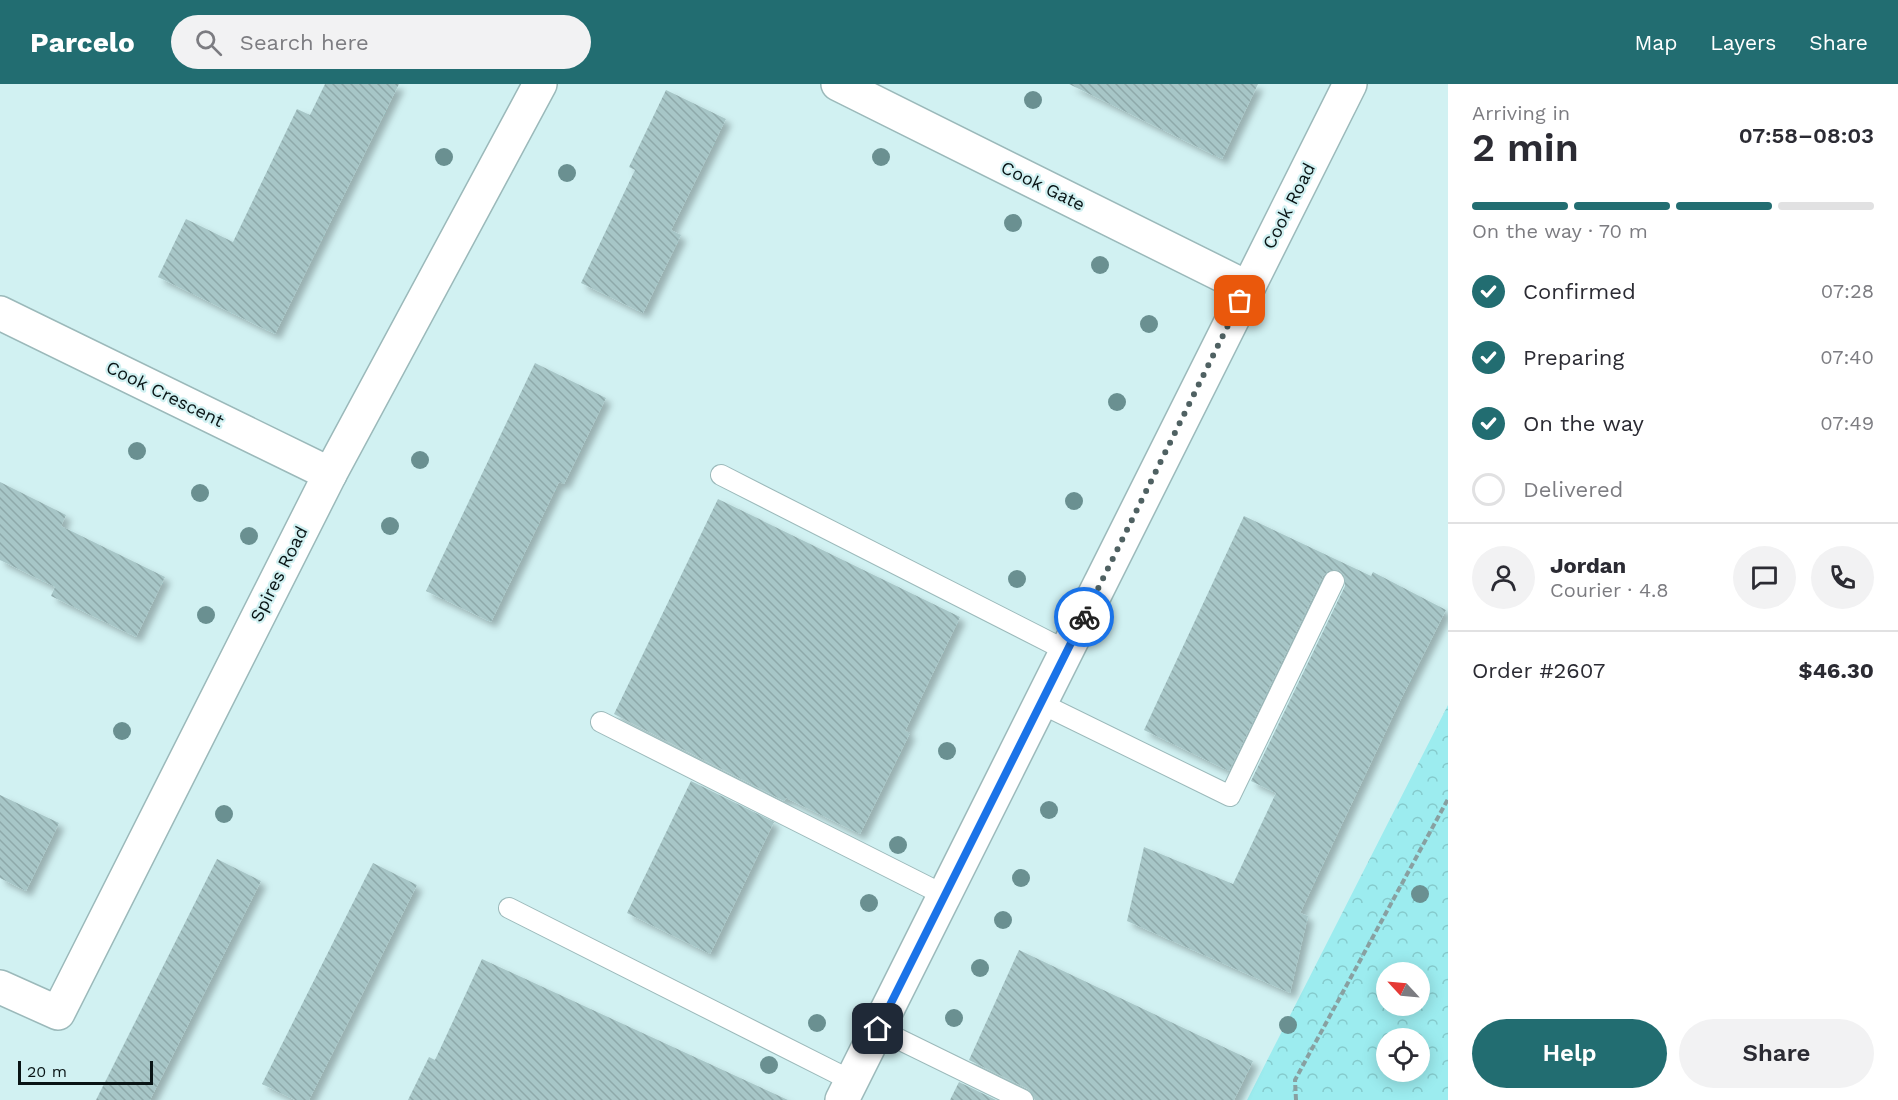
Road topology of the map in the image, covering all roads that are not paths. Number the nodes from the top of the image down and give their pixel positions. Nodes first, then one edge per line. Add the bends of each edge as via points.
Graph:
1 (540, 84) edge
2 (838, 84) edge
3 (1350, 84) edge
4 (1248, 288) junction
5 (0, 313) edge
6 (330, 474) junction
7 (721, 475) dead end
8 (1334, 581) dead end
9 (1067, 651) junction
10 (1040, 703) junction
11 (601, 722) dead end
12 (944, 895) junction
13 (509, 908) dead end
14 (0, 987) edge
15 (878, 1029) junction
16 (847, 1090) edge
17 (1023, 1100) edge

1 - 6 street, Spires Road
2 - 4 street, Cook Gate
3 - 4 street, Cook Road
4 - 9 street, Cook Road
5 - 6 street, Cook Crescent
6 - 14 street, Spires Road via 58,1013
7 - 9 lane
8 - 10 lane via 1230,796
9 - 10 street, Cook Road
10 - 12 street, Cook Road
11 - 12 lane
12 - 15 street, Cook Road
13 - 16 lane
15 - 16 street, Cook Road
15 - 17 lane

